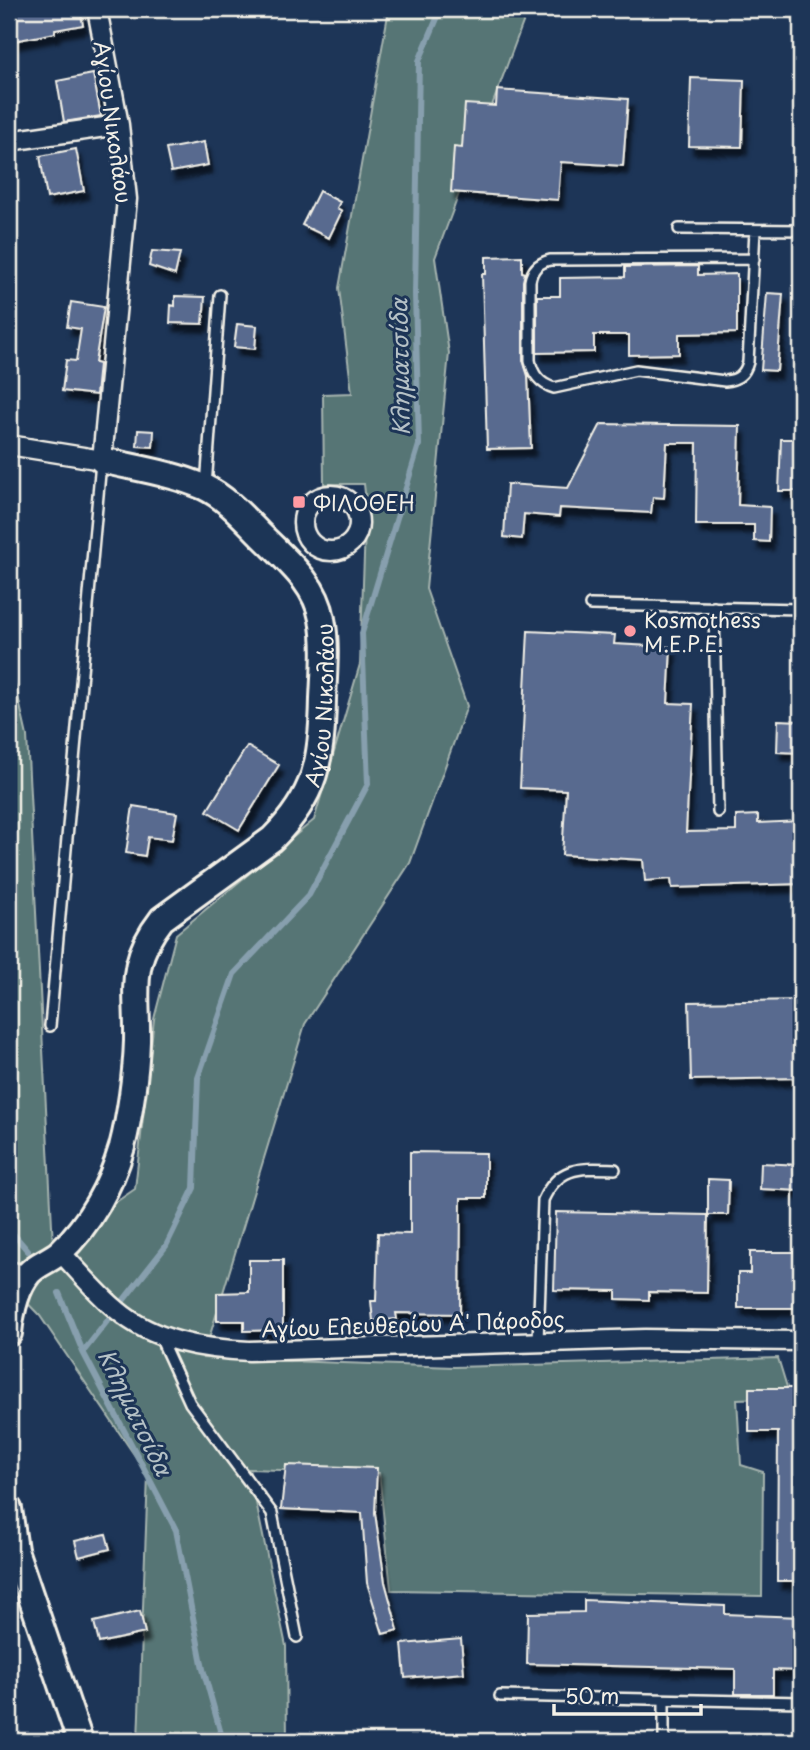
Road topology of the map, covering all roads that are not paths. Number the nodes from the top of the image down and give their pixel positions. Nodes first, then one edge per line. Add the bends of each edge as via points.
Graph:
1 (97, 9) edge
2 (119, 125) junction
3 (9, 141) edge
4 (680, 229) dead end
5 (755, 230) junction
6 (801, 230) edge
7 (754, 259) junction
8 (220, 295) dead end
9 (9, 445) edge
10 (102, 460) junction
11 (206, 488) junction
12 (310, 541) dead end
13 (291, 563) junction
14 (590, 605) dead end
15 (714, 607) junction
16 (801, 609) edge
17 (718, 812) dead end
18 (50, 1026) dead end
19 (615, 1169) dead end
20 (60, 1252) junction
21 (19, 1269) edge
22 (9, 1331) edge
23 (158, 1334) junction
24 (801, 1341) edge
25 (538, 1342) junction
26 (9, 1509) edge
27 (297, 1637) dead end
28 (500, 1696) dead end
29 (664, 1700) junction
30 (801, 1702) edge
31 (80, 1741) edge
32 (664, 1741) edge

1 - 2 street, Αγίου Νικολάου
2 - 3 street
2 - 10 street, Αγίου Νικολάου via 127,216
4 - 5 lane
5 - 6 lane
5 - 7 lane
7 - 7 lane via 748,362 738,378 725,381 636,370 554,388 542,383 533,371 530,281 538,264 550,260
8 - 11 lane
9 - 10 street
10 - 11 street, Αγίου Νικολάου
10 - 18 lane
11 - 13 street, Αγίου Νικολάου via 227,501
12 - 13 street
13 - 20 street, Αγίου Νικολάου via 317,601 323,621 323,736 310,788 271,839 162,919 148,936 136,976 137,1043 122,1146 105,1191
14 - 15 lane
15 - 16 lane
15 - 17 lane
19 - 25 lane via 586,1168 564,1174 543,1200
20 - 21 street, Αγίου Νικολάου
20 - 23 street, Αγίου Ελευθερίου Α' Πάροδος via 116,1310
21 - 22 street, Αγίου Νικολάου
23 - 25 street, Αγίου Ελευθερίου Α' Πάροδος via 180,1342 249,1351
23 - 27 lane via 190,1403 272,1513
24 - 25 street, Αγίου Ελευθερίου Α' Πάροδος
26 - 31 street via 15,1550
28 - 29 lane
29 - 30 lane
29 - 32 lane

